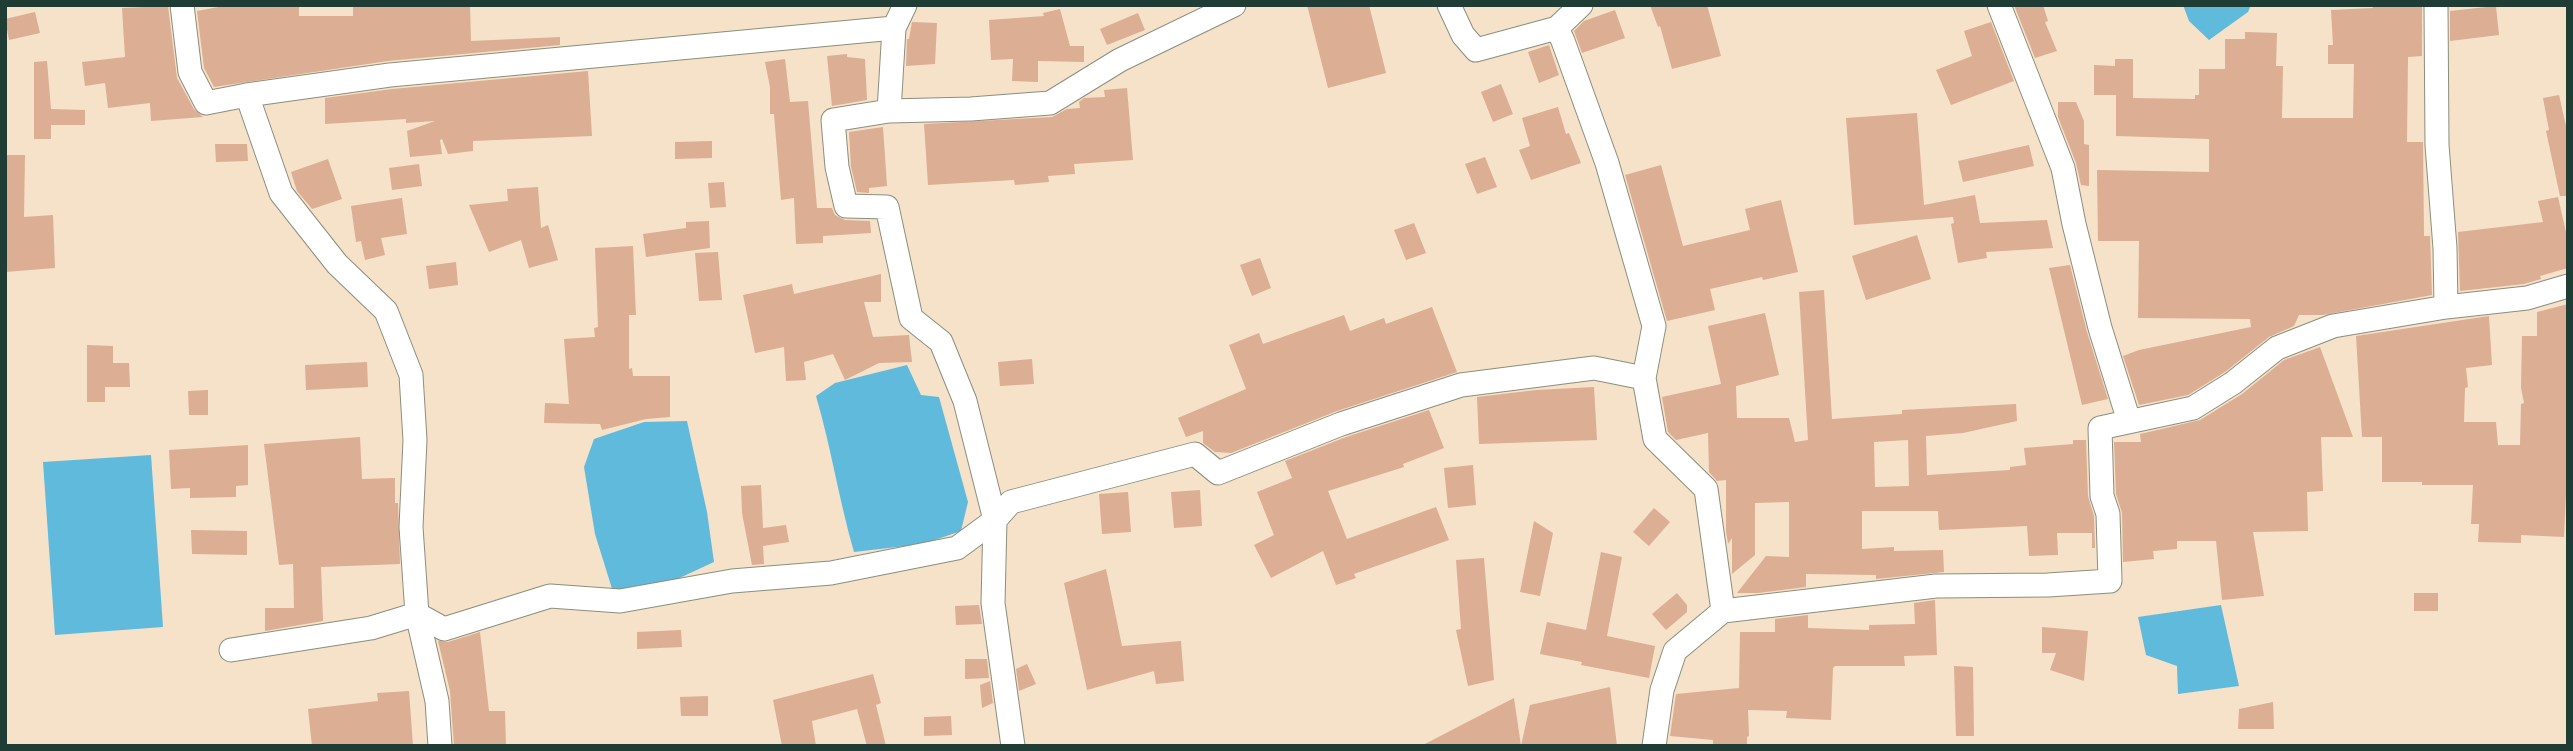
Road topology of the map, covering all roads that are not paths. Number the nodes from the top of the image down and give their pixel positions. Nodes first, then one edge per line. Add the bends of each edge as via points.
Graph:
1 (182, 5) edge
2 (905, 5) edge
3 (1234, 5) edge
4 (1449, 5) edge
5 (1581, 5) edge
6 (1999, 5) edge
7 (2436, 5) edge
8 (894, 28) junction
9 (1557, 28) junction
10 (247, 94) junction
11 (889, 111) junction
12 (2568, 286) edge
13 (2446, 307) junction
14 (1644, 377) junction
15 (2129, 421) junction
16 (995, 520) junction
17 (1723, 611) junction
18 (417, 614) junction
19 (231, 650) dead end
20 (440, 746) edge
21 (1013, 746) edge
22 (1654, 746) edge

1 - 10 street via 190,72 206,103
2 - 8 street
3 - 11 street via 1120,60 1050,103
4 - 9 street via 1476,50
5 - 9 street
6 - 15 street via 2063,168 2100,328
7 - 13 street via 2437,145
8 - 10 street via 390,75
8 - 11 street
9 - 14 street via 1603,151 1654,326
10 - 18 street via 281,193 337,264 386,311 411,375 415,440 411,527
11 - 16 street via 833,120 846,206 887,207 911,318 941,342 965,401
12 - 13 street via 2527,298
13 - 15 street via 2333,326 2277,348 2193,408
14 - 16 street via 1594,368 1461,385 1341,424 1219,473 1195,454 1011,502
14 - 17 street via 1656,439 1706,489
15 - 17 street via 2100,428 2110,581 1936,586
16 - 18 street via 957,548 831,573 732,581 620,601 550,596 444,629
16 - 21 street via 993,603
17 - 22 street via 1675,651 1662,690
18 - 19 street via 371,628
18 - 20 street via 437,701

